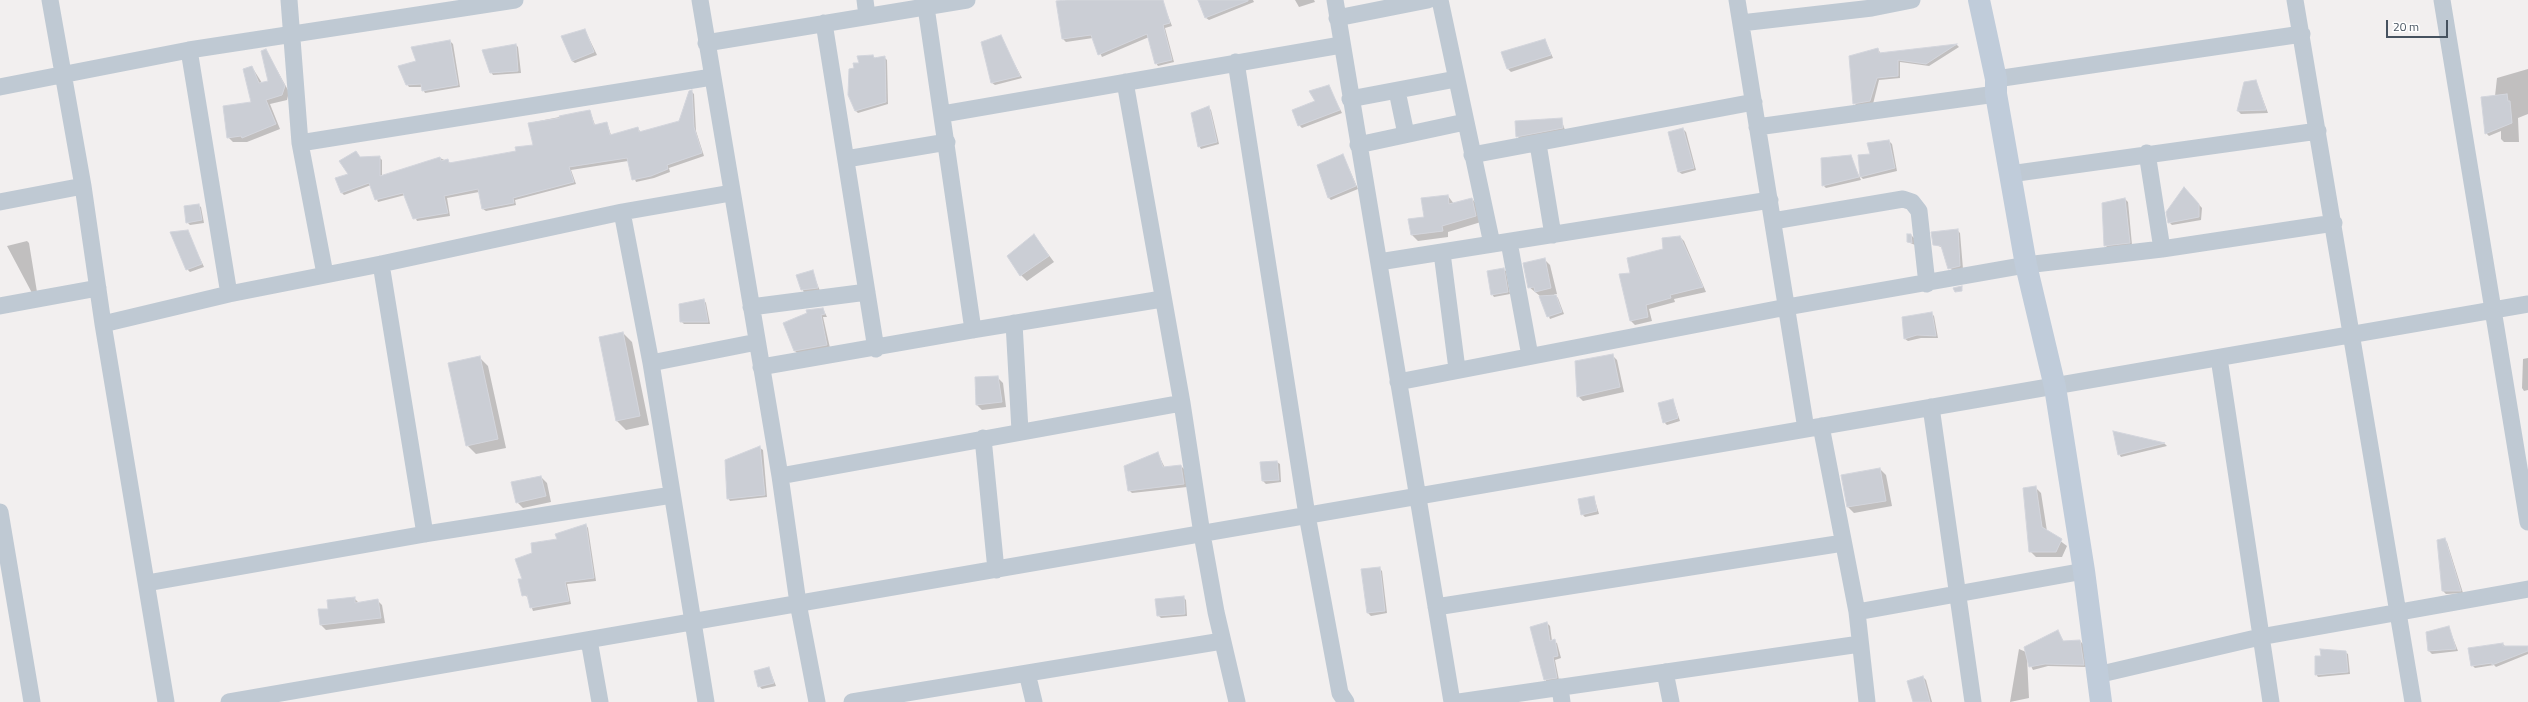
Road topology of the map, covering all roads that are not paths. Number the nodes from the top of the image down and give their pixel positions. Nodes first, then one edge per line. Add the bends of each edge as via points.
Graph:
1 (50, 0) edge
2 (289, 0) edge
3 (515, 0) edge
4 (700, 0) edge
5 (967, 0) edge
6 (1335, 0) edge
7 (1440, 0) edge
8 (1737, 0) edge
9 (1912, 0) edge
10 (1979, 0) edge
11 (2298, 0) edge
12 (2442, 0) edge
13 (1420, 1) edge
14 (926, 7) junction
15 (866, 8) edge
16 (1337, 18) junction
17 (824, 23) junction
18 (1741, 23) junction
19 (292, 34) junction
20 (2302, 34) junction
21 (706, 43) junction
22 (1340, 45) junction
23 (189, 50) junction
24 (1236, 62) junction
25 (64, 76) junction
26 (712, 77) junction
27 (1456, 80) junction
28 (1125, 82) junction
29 (0, 87) edge
30 (1996, 87) junction
31 (1396, 91) junction
32 (1350, 99) junction
33 (1754, 102) junction
34 (943, 114) junction
35 (1465, 122) junction
36 (1757, 127) junction
37 (2318, 131) junction
38 (1406, 134) junction
39 (947, 142) junction
40 (300, 143) junction
41 (1538, 144) junction
42 (1358, 145) junction
43 (2147, 153) junction
44 (1472, 155) junction
45 (846, 159) junction
46 (2010, 174) junction
47 (83, 186) junction
48 (732, 193) junction
49 (1770, 200) junction
50 (0, 202) edge
51 (622, 212) junction
52 (1774, 221) junction
53 (2334, 223) junction
54 (1553, 235) junction
55 (1510, 242) junction
56 (1492, 244) junction
57 (2162, 249) junction
58 (1442, 252) junction
59 (1380, 262) junction
60 (381, 264) junction
61 (2026, 265) junction
62 (325, 274) junction
63 (1927, 284) junction
64 (98, 288) junction
65 (867, 292) junction
66 (230, 294) junction
67 (1162, 300) junction
68 (2528, 304) edge
69 (0, 306) edge
70 (751, 307) junction
71 (1787, 307) junction
72 (2494, 310) junction
73 (1014, 323) junction
74 (103, 324) junction
75 (973, 330) junction
76 (2352, 335) junction
77 (757, 342) junction
78 (876, 349) junction
79 (1530, 356) junction
80 (2219, 358) junction
81 (651, 363) junction
82 (761, 367) junction
83 (1457, 370) junction
84 (1398, 382) junction
85 (2055, 387) junction
86 (1182, 403) junction
87 (1931, 407) junction
88 (1814, 428) junction
89 (1020, 431) junction
90 (983, 438) junction
91 (780, 476) junction
92 (672, 495) junction
93 (1417, 496) junction
94 (0, 512) edge
95 (1307, 515) junction
96 (2528, 522) edge
97 (425, 534) junction
98 (1202, 534) junction
99 (1843, 543) junction
100 (996, 570) junction
101 (2084, 571) junction
102 (147, 583) junction
103 (2528, 589) edge
104 (1958, 595) junction
105 (798, 604) junction
106 (1436, 606) junction
107 (1857, 612) junction
108 (2399, 613) junction
109 (693, 622) junction
110 (2260, 637) junction
111 (590, 640) junction
112 (1222, 641) junction
113 (1860, 644) junction
114 (1665, 672) junction
115 (1027, 674) junction
116 (2097, 675) junction
117 (1561, 695) edge
118 (32, 702) edge
119 (166, 702) edge
120 (229, 702) edge
121 (600, 702) edge
122 (706, 702) edge
123 (817, 702) edge
124 (852, 702) edge
125 (1034, 702) edge
126 (1237, 702) edge
127 (1346, 702) edge
128 (1452, 702) edge
129 (1459, 702) edge
130 (1671, 702) edge
131 (1867, 702) edge
132 (1973, 702) edge
133 (2101, 702) edge
134 (2271, 702) edge
135 (2412, 702) edge

1 - 25 street
2 - 19 street
3 - 19 street
4 - 21 street
5 - 14 street
6 - 16 street
7 - 27 street
8 - 18 street
9 - 18 street via 1872,8
10 - 30 street
11 - 20 street
12 - 72 street
13 - 16 street
14 - 15 street
14 - 34 street
15 - 17 street
16 - 22 street
17 - 21 street
17 - 45 street
18 - 33 street
19 - 23 street
19 - 40 street
20 - 30 street
20 - 37 street
21 - 26 street
22 - 24 street
22 - 32 street
23 - 25 street
23 - 66 street
24 - 28 street
24 - 95 street
25 - 29 street
25 - 47 street
26 - 40 street
26 - 48 street
27 - 31 street
27 - 35 street
28 - 34 street
28 - 67 street
30 - 36 street
30 - 46 street
31 - 32 street
31 - 38 street
32 - 42 street
33 - 36 street
33 - 41 street
34 - 39 street
35 - 38 street
35 - 44 street
36 - 49 street
37 - 43 street
37 - 53 street
38 - 42 street
39 - 45 street
39 - 75 street
40 - 62 street
41 - 44 street
41 - 54 street
42 - 59 street
43 - 46 street
43 - 57 street
44 - 56 street
45 - 65 street
46 - 61 street
47 - 50 street
47 - 64 street
48 - 51 street
48 - 70 street
49 - 52 street
49 - 54 street
51 - 60 street
51 - 81 street
52 - 63 street via 1903,199 1912,202 1920,211
52 - 71 street
53 - 57 street
53 - 76 street
54 - 55 street
55 - 56 street
55 - 79 street
56 - 58 street
57 - 61 street
58 - 59 street
58 - 83 street
59 - 84 street
60 - 62 street
60 - 97 street
61 - 63 street
61 - 85 street
62 - 66 street
63 - 71 street
64 - 69 street
64 - 74 street
65 - 70 street
65 - 78 street
66 - 74 street
67 - 73 street
67 - 86 street
68 - 72 street
70 - 77 street
71 - 79 street
71 - 88 street
72 - 76 street
72 - 96 street
73 - 75 street
73 - 89 street
74 - 102 street
75 - 78 street
76 - 80 street
76 - 108 street
77 - 81 street
77 - 82 street
78 - 82 street
79 - 83 street
80 - 85 street
80 - 110 street
81 - 92 street
82 - 91 street
83 - 84 street
84 - 93 street
85 - 87 street
85 - 101 street
86 - 89 street
86 - 98 street
87 - 88 street
87 - 104 street
88 - 93 street
88 - 99 street
89 - 90 street
90 - 91 street
90 - 100 street
91 - 105 street
92 - 97 street
92 - 109 street
93 - 95 street
93 - 106 street
94 - 118 street
95 - 98 street
95 - 127 street via 1340,692
97 - 102 street
98 - 100 street
98 - 112 street
99 - 106 street
99 - 107 street
100 - 105 street
101 - 104 street
101 - 116 street
102 - 119 street
103 - 108 street
104 - 107 street
104 - 132 street
105 - 109 street
105 - 123 street
106 - 128 street
107 - 113 street
108 - 110 street
108 - 135 street
109 - 111 street
109 - 122 street
110 - 116 street
110 - 134 street
111 - 120 street
111 - 121 street
112 - 115 street
112 - 126 street
113 - 114 street
113 - 131 street
114 - 117 street
114 - 130 street
115 - 124 street
115 - 125 street
116 - 133 street
117 - 129 street

